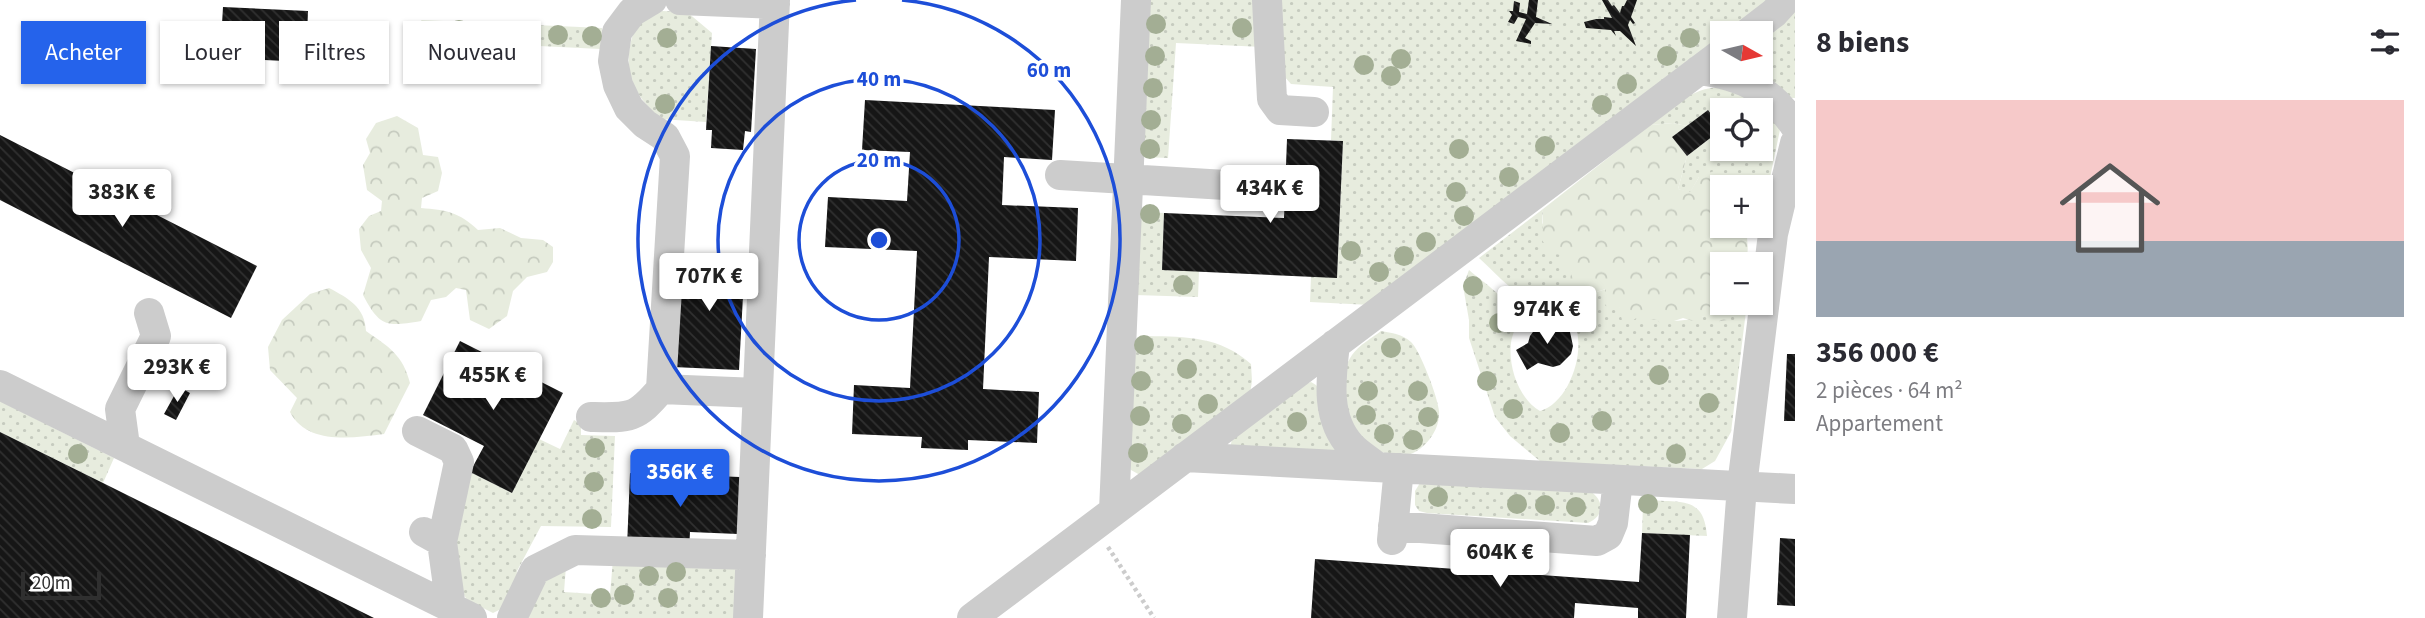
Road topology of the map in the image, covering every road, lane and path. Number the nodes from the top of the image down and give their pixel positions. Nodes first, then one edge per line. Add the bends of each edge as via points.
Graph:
1 (652, 0) edge
2 (681, 0) edge
3 (1136, 0) edge
4 (1268, 0) edge
5 (1786, 0) edge
6 (775, 2) edge
7 (1764, 21) edge
8 (1710, 62) edge
9 (1750, 84) edge
10 (1314, 112) dead end
11 (1795, 126) edge
12 (1795, 143) edge
13 (1060, 175) dead end
14 (1128, 179) junction
15 (1242, 186) dead end
16 (149, 313) dead end
17 (1335, 344) junction
18 (0, 384) edge
19 (661, 388) junction
20 (757, 393) junction
21 (591, 417) dead end
22 (417, 431) dead end
23 (125, 446) junction
24 (1185, 457) junction
25 (1388, 468) junction
26 (1618, 480) junction
27 (1742, 486) junction
28 (1795, 489) edge
29 (1104, 519) junction
30 (751, 555) junction
31 (461, 613) edge
32 (512, 618) edge
33 (748, 618) edge
34 (972, 618) edge
35 (1154, 618) edge
36 (1732, 618) edge

1 - 19 lane via 632,12 617,32 612,61 629,108 664,137 675,156
2 - 6 lane
3 - 14 lane
4 - 10 lane via 1272,99 1280,110
5 - 7 lane
6 - 20 lane
8 - 17 lane
9 - 11 lane via 1784,110
12 - 27 lane via 1773,234
13 - 14 lane
14 - 15 lane
14 - 29 lane
16 - 23 lane via 156,336 120,390
17 - 24 lane
17 - 25 lane via 1330,383 1335,417 1350,445
18 - 23 lane
19 - 20 lane
19 - 21 lane via 646,407 625,418
20 - 30 lane
22 - 31 lane via 453,449 459,462 433,537
23 - 31 lane
24 - 25 lane
24 - 29 lane
25 - 26 lane
25 - 26 lane via 1392,533 1597,541 1608,535 1613,523
26 - 27 lane
27 - 28 lane
27 - 36 lane
29 - 34 lane
29 - 35 path
30 - 32 lane via 575,550 536,570
30 - 33 lane

